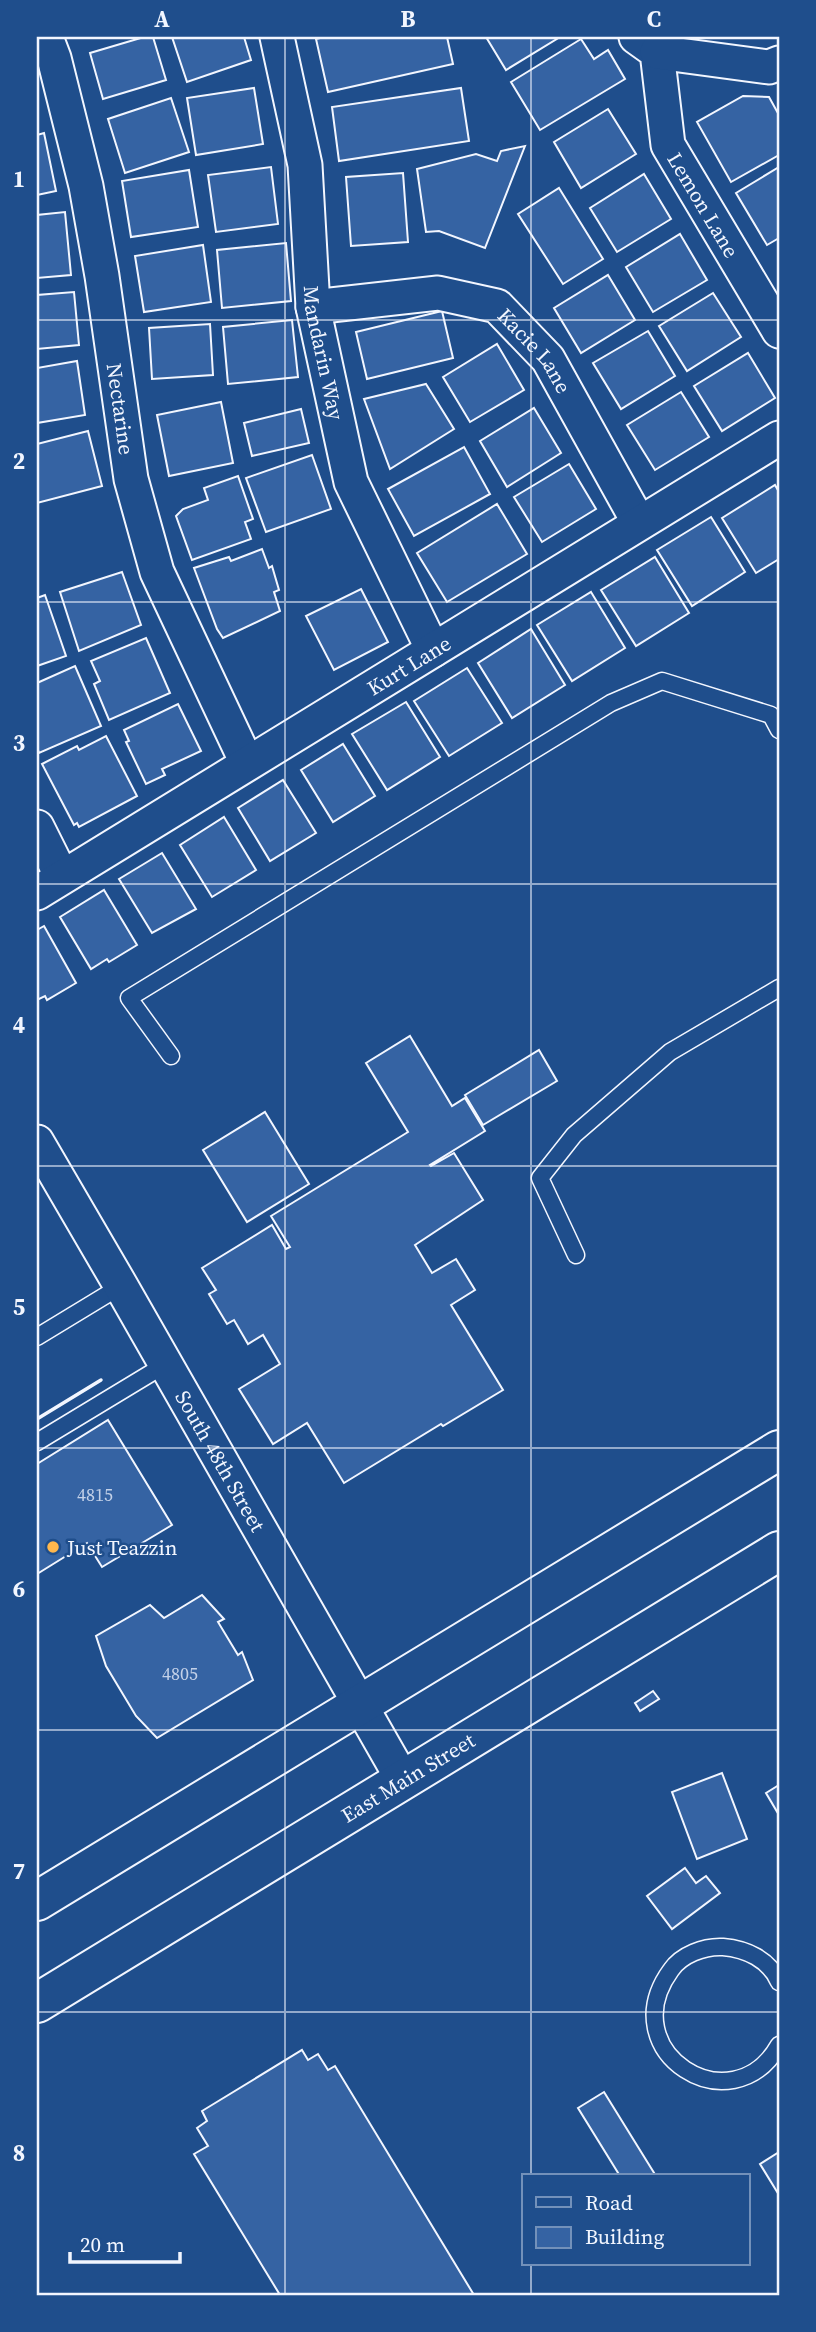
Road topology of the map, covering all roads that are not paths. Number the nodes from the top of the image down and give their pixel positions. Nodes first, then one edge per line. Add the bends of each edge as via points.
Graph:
1 (46, 37) edge
2 (277, 37) edge
3 (646, 44) edge
4 (779, 63) edge
5 (313, 307) junction
6 (779, 331) edge
7 (779, 438) edge
8 (639, 523) junction
9 (433, 650) junction
10 (779, 730) edge
11 (247, 764) junction
12 (37, 827) edge
13 (49, 885) edge
14 (779, 988) edge
15 (171, 1056) dead end
16 (37, 1142) edge
17 (576, 1255) dead end
18 (121, 1286) junction
19 (37, 1337) edge
20 (166, 1364) junction
21 (37, 1443) edge
22 (779, 1450) edge
23 (779, 1551) edge
24 (779, 1571) edge
25 (729, 1581) junction
26 (360, 1706) junction
27 (403, 1780) junction
28 (37, 1901) edge
29 (779, 1982) edge
30 (37, 2003) edge
31 (779, 2045) edge

1 - 11 street, Nectarine via 86,186 131,479 157,572
2 - 5 street, Mandarin Way via 304,165
3 - 4 street via 769,67
3 - 6 street, Lemon Lane via 668,145
5 - 8 street, Kacie Lane via 438,293 496,306 548,359
5 - 9 street, Mandarin Way via 351,482
7 - 8 street, Kurt Lane
8 - 9 street, Kurt Lane
9 - 11 street, Kurt Lane
10 - 15 lane via 771,715 662,681 611,703 129,998
11 - 13 street, Kurt Lane
12 - 13 street
14 - 17 lane via 670,1052 575,1135 540,1178
16 - 18 street, South 48th Street
18 - 19 lane
18 - 20 street, South 48th Street
20 - 21 lane
20 - 26 street, South 48th Street
22 - 26 main road
23 - 25 main road, East Main Street
24 - 25 main road
25 - 27 main road, East Main Street
26 - 27 street, South 48th Street
26 - 28 main road
27 - 30 main road, East Main Street
29 - 31 lane via 760,1959 739,1949 717,1947 693,1952 674,1965 660,1984 654,2006 655,2029 664,2051 696,2077 738,2079 758,2070

